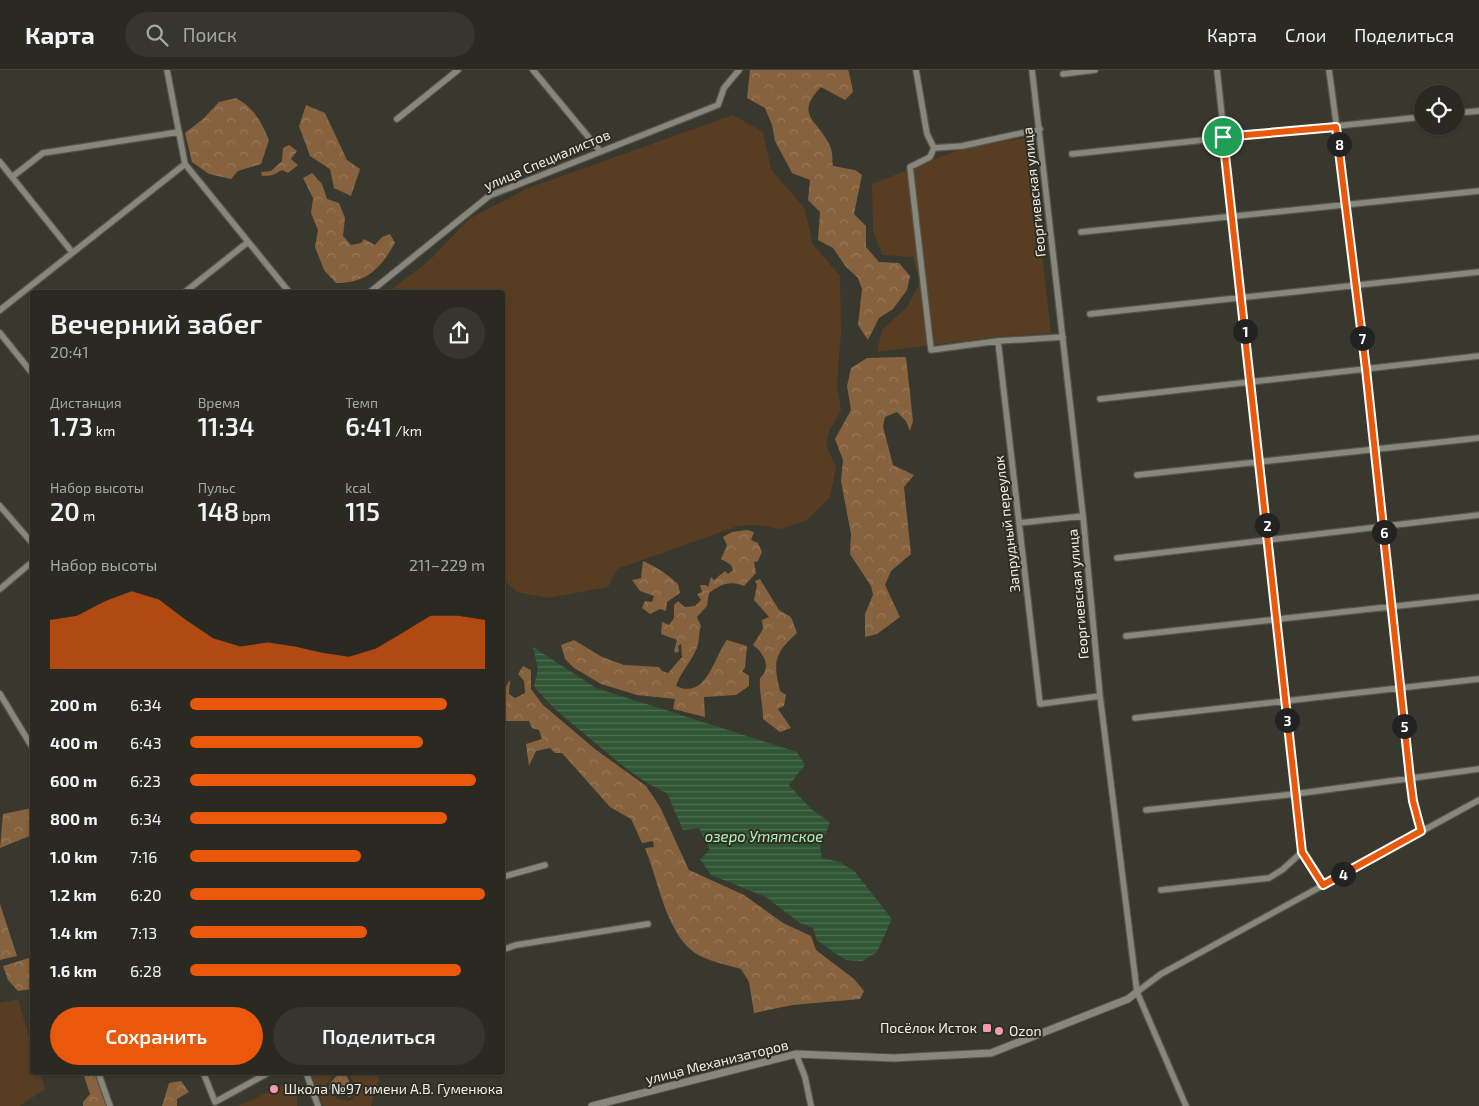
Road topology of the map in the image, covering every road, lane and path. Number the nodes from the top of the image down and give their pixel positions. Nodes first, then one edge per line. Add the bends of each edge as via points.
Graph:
1 (167, 70) edge
2 (458, 70) edge
3 (534, 70) edge
4 (738, 70) edge
5 (916, 70) edge
6 (1032, 70) edge
7 (1095, 70) edge
8 (1217, 70) edge
9 (1329, 70) edge
10 (1064, 74) dead end
11 (1479, 110) edge
12 (1464, 112) edge
13 (397, 118) dead end
14 (1414, 118) edge
15 (1336, 127) junction
16 (1040, 129) junction
17 (179, 132) junction
18 (1223, 137) junction
19 (934, 148) junction
20 (600, 151) junction
21 (1072, 154) dead end
22 (0, 162) edge
23 (185, 164) junction
24 (12, 177) junction
25 (1479, 191) edge
26 (1347, 203) junction
27 (1233, 217) junction
28 (1081, 232) dead end
29 (248, 242) junction
30 (72, 252) junction
31 (1479, 272) edge
32 (1356, 285) junction
33 (188, 290) edge
34 (287, 290) edge
35 (372, 290) edge
36 (1241, 298) junction
37 (0, 310) edge
38 (1090, 314) dead end
39 (0, 332) edge
40 (1063, 337) junction
41 (998, 341) junction
42 (1479, 356) edge
43 (1366, 369) junction
44 (30, 370) edge
45 (1251, 382) junction
46 (1100, 399) dead end
47 (1479, 438) edge
48 (1374, 450) junction
49 (1259, 462) junction
50 (1137, 475) dead end
51 (0, 506) edge
52 (1479, 515) edge
53 (1084, 516) junction
54 (1019, 523) junction
55 (1383, 527) junction
56 (1269, 540) junction
57 (30, 541) edge
58 (1117, 558) dead end
59 (30, 564) edge
60 (0, 589) edge
61 (1479, 598) edge
62 (1391, 606) junction
63 (1277, 618) junction
64 (1126, 636) dead end
65 (1479, 679) edge
66 (1400, 688) junction
67 (0, 694) edge
68 (1100, 696) junction
69 (1284, 702) junction
70 (1135, 718) dead end
71 (30, 744) edge
72 (1479, 769) edge
73 (1410, 778) junction
74 (1295, 794) junction
75 (1479, 800) edge
76 (1146, 810) dead end
77 (1421, 831) junction
78 (1302, 852) junction
79 (546, 865) dead end
80 (505, 876) edge
81 (1323, 885) junction
82 (1161, 890) dead end
83 (648, 924) dead end
84 (505, 949) edge
85 (1137, 992) junction
86 (796, 1054) junction
87 (99, 1075) edge
88 (205, 1075) edge
89 (264, 1075) edge
90 (307, 1075) edge
91 (110, 1106) edge
92 (318, 1106) edge
93 (592, 1106) edge
94 (811, 1106) edge
95 (1186, 1106) edge

1 - 17 street
2 - 13 street
3 - 20 street
4 - 20 street, улица Специалистов via 724,88 718,105
5 - 19 street via 927,134
6 - 16 street, Георгиевская улица
7 - 10 street
8 - 18 street
9 - 15 street
11 - 12 street
14 - 15 street
15 - 18 street
15 - 26 street
16 - 19 street via 962,146
16 - 40 street, Георгиевская улица
17 - 23 street
17 - 24 street via 44,153
18 - 21 street
18 - 27 street
19 - 41 street via 930,157 910,167 931,350
20 - 35 street, улица Специалистов via 489,196
22 - 24 street
23 - 29 street
23 - 30 street
24 - 30 street
25 - 26 street
26 - 27 street
26 - 32 street
27 - 28 street
27 - 36 street
29 - 33 street
29 - 34 street
30 - 37 street
31 - 32 street
32 - 36 street
32 - 43 street
36 - 38 street
36 - 45 street
39 - 44 street
40 - 41 street
40 - 53 street, Георгиевская улица
41 - 54 street, Запрудный переулок
42 - 43 street
43 - 45 street
43 - 48 street
45 - 46 street
45 - 49 street
47 - 48 street
48 - 49 street
48 - 55 street
49 - 50 street
49 - 56 street
51 - 57 street
52 - 55 street
53 - 54 street
53 - 68 street, Георгиевская улица
54 - 68 street, Запрудный переулок via 1040,704
55 - 56 street
55 - 62 street
56 - 58 street
56 - 63 street
59 - 60 street
61 - 62 street
62 - 63 street
62 - 66 street
63 - 64 street
63 - 69 street
65 - 66 street
66 - 69 street
66 - 73 street
67 - 71 street
68 - 85 street, Георгиевская улица
69 - 70 street
69 - 74 street
72 - 73 street
73 - 74 street
73 - 77 street
74 - 76 street
74 - 78 street
75 - 77 street
77 - 81 street
78 - 81 street
78 - 82 street via 1269,878
79 - 80 street
81 - 85 street via 1161,974
83 - 84 street
85 - 86 street, улица Механизаторов via 1128,999 992,1053 894,1058
85 - 95 street, Георгиевская улица
86 - 93 street, улица Механизаторов
86 - 94 street
87 - 91 street
88 - 89 street via 215,1102
90 - 92 street

